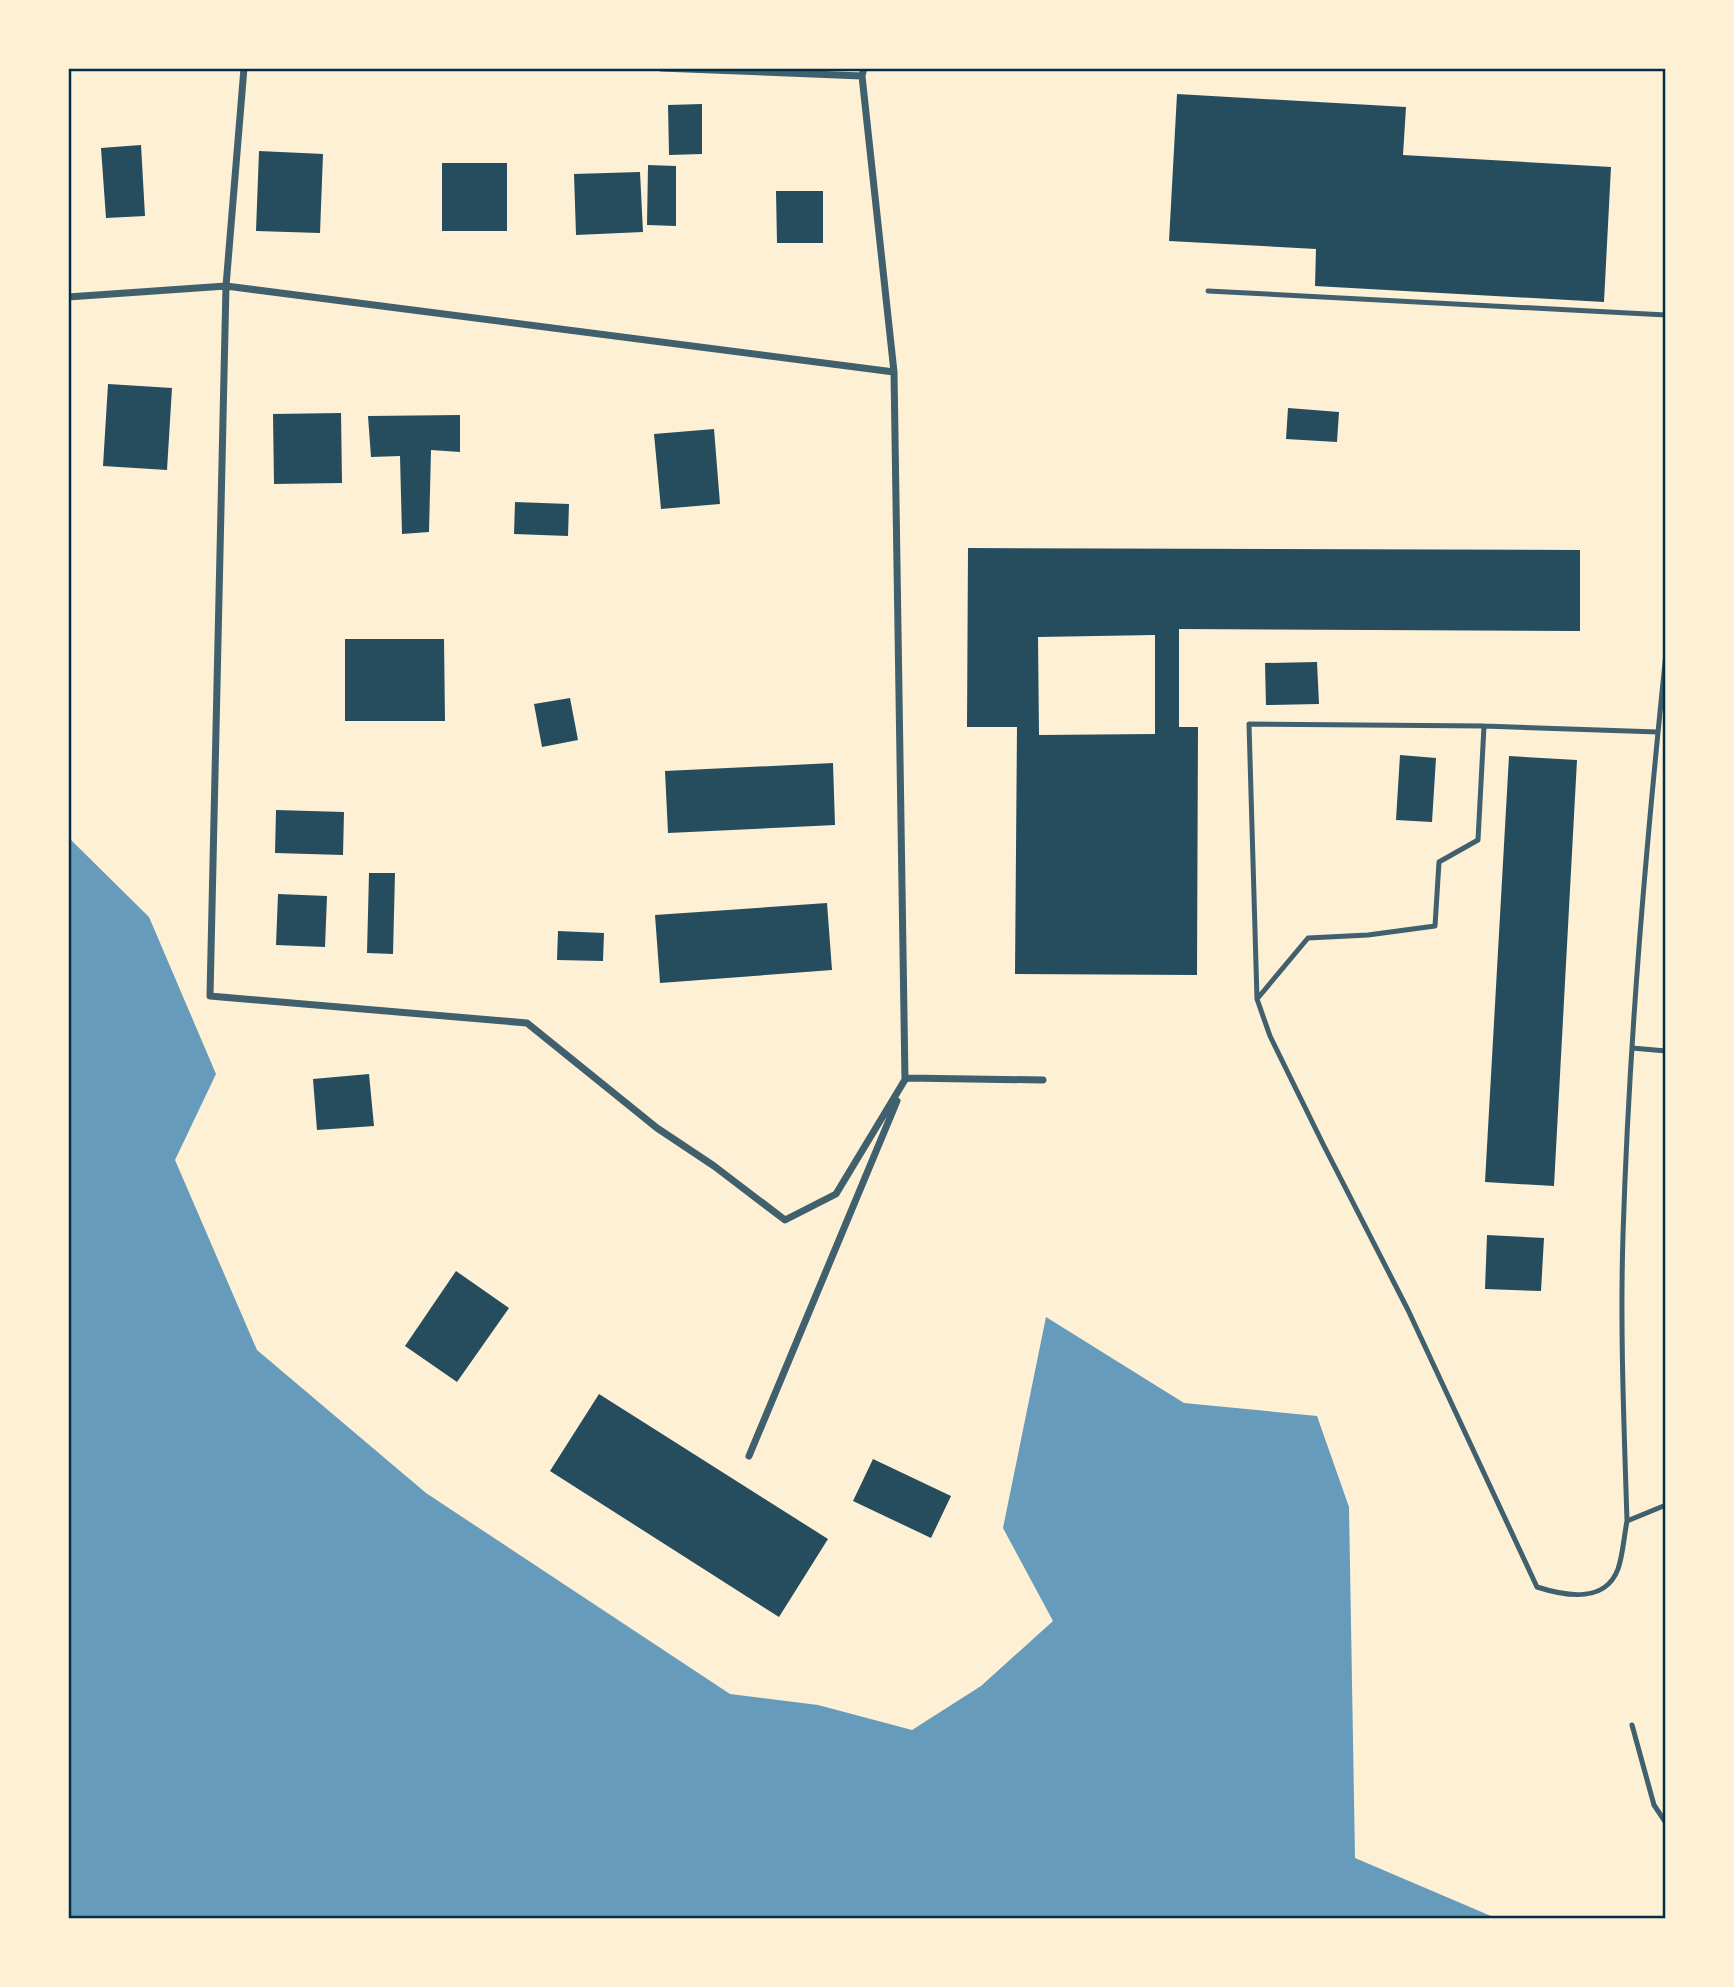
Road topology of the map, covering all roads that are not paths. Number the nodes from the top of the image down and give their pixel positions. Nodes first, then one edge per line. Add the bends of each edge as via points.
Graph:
1 (244, 68) edge
2 (661, 68) edge
3 (863, 72) edge
4 (226, 286) junction
5 (1208, 291) dead end
6 (68, 297) edge
7 (1666, 315) edge
8 (894, 372) junction
9 (1666, 653) edge
10 (1484, 726) junction
11 (1658, 732) junction
12 (1257, 999) junction
13 (1632, 1048) junction
14 (1666, 1051) edge
15 (906, 1078) junction
16 (1044, 1080) dead end
17 (749, 1456) dead end
18 (1666, 1505) edge
19 (1627, 1521) junction
20 (1632, 1725) dead end
21 (1666, 1823) edge

1 - 4 street
2 - 3 street
3 - 8 street
4 - 6 street
4 - 8 street
4 - 15 street via 211,996 527,1023 657,1128 785,1220 836,1194
5 - 7 lane
8 - 15 street
9 - 11 lane
10 - 11 lane
10 - 12 lane via 1478,840 1439,862 1435,926 1308,938
10 - 12 lane via 1249,724
11 - 13 lane
12 - 19 lane via 1270,1036 1408,1310 1537,1587 1566,1595 1593,1594 1609,1584 1618,1570
13 - 14 lane
13 - 19 lane via 1623,1236
15 - 16 street
15 - 17 street
18 - 19 lane
20 - 21 lane via 1654,1805

